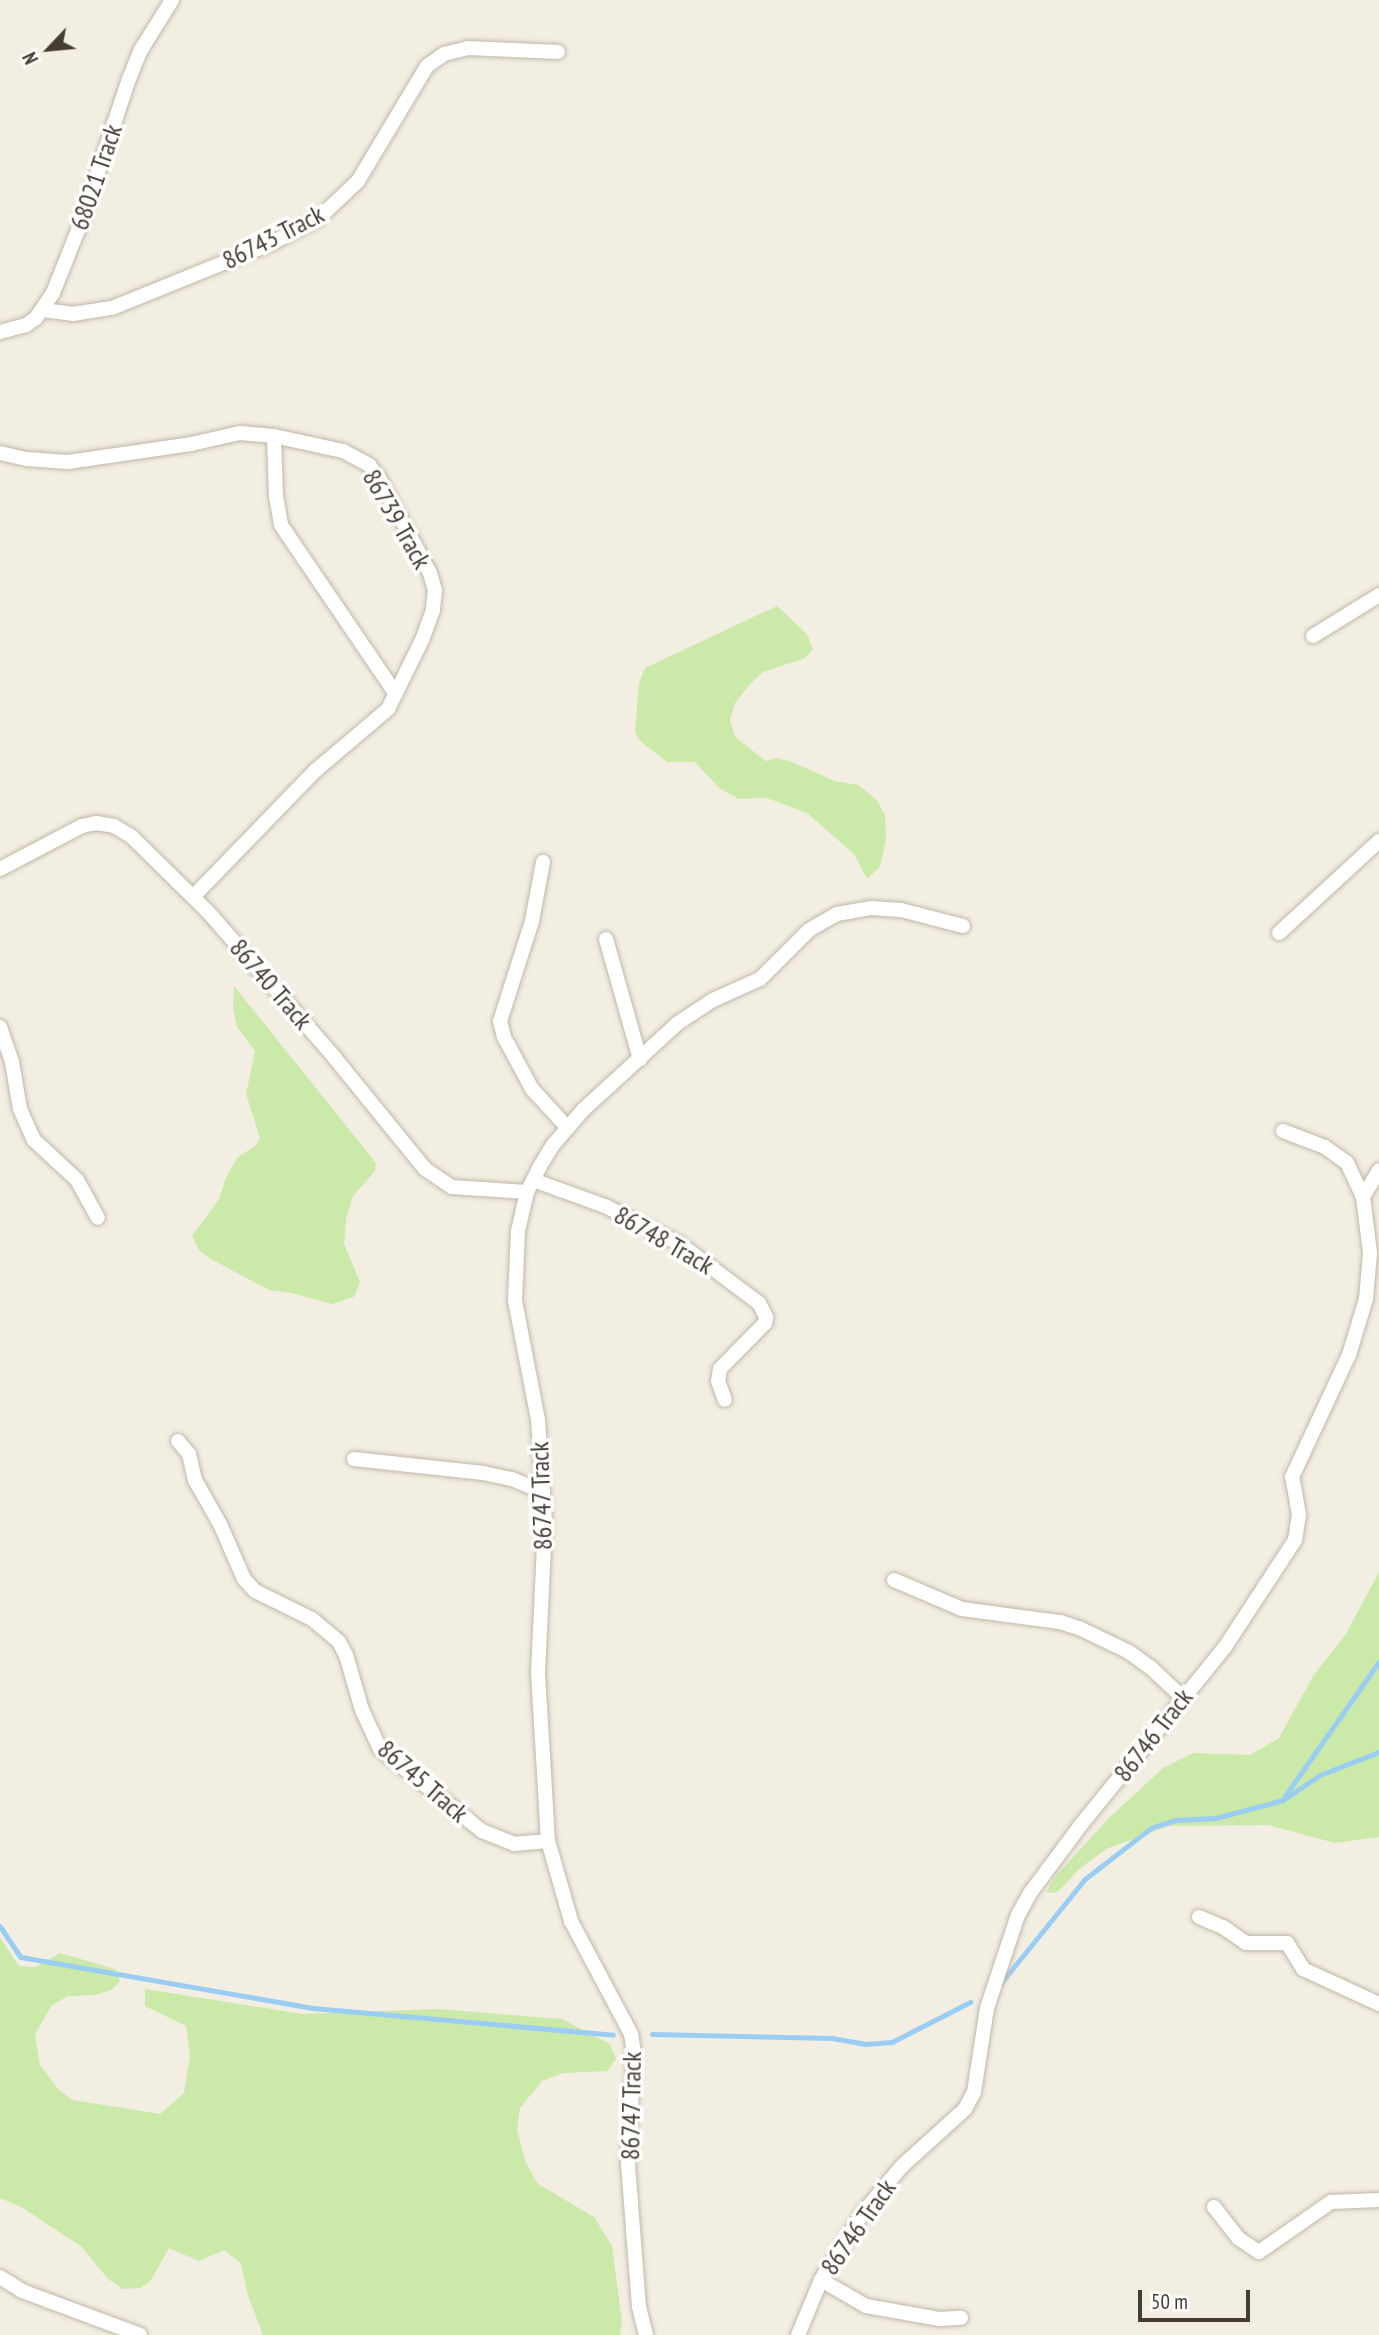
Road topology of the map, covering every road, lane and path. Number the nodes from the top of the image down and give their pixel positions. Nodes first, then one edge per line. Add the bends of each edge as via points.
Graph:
1 (172, 0) edge
2 (558, 52) dead end
3 (42, 310) junction
4 (0, 332) edge
5 (274, 436) junction
6 (0, 453) edge
7 (1379, 595) edge
8 (1313, 636) dead end
9 (396, 694) junction
10 (1379, 841) edge
11 (543, 862) dead end
12 (0, 869) edge
13 (193, 897) junction
14 (963, 926) dead end
15 (1279, 933) dead end
16 (606, 939) dead end
17 (0, 1027) edge
18 (639, 1059) junction
19 (567, 1126) junction
20 (1283, 1131) dead end
21 (1379, 1170) edge
22 (530, 1186) junction
23 (1363, 1197) junction
24 (98, 1217) dead end
25 (724, 1400) dead end
26 (178, 1441) dead end
27 (354, 1459) dead end
28 (542, 1492) junction
29 (894, 1580) dead end
30 (1182, 1698) junction
31 (548, 1841) junction
32 (1199, 1917) dead end
33 (1379, 2004) edge
34 (1379, 2200) edge
35 (1214, 2207) dead end
36 (0, 2277) edge
37 (821, 2280) junction
38 (961, 2318) dead end
39 (140, 2335) edge
40 (646, 2335) edge
41 (797, 2335) edge

1 - 3 street, 68021 Track via 141,50 82,220
2 - 3 street, 86743 Track via 468,48 444,54 427,66 358,181 317,219 272,243 112,309 73,314
3 - 4 street via 26,325
5 - 6 street, 86739 Track via 240,433 68,462
5 - 9 street via 281,525
5 - 9 street, 86739 Track via 343,451 369,465 430,573 435,590 433,610
7 - 8 street
9 - 13 street, 86739 Track via 379,718 315,771
10 - 15 street
11 - 19 street via 532,921 500,1021 532,1088
12 - 13 street, 86740 Track via 67,833 105,824 132,837
13 - 22 street, 86740 Track via 425,1169 452,1187
14 - 18 street, 86747 Track via 901,910 871,908 837,914 797,939 760,979 693,1012
16 - 18 street
17 - 24 street via 20,1108 34,1140 76,1181
18 - 19 street, 86747 Track
19 - 22 street, 86747 Track
20 - 23 street, 86746 Track via 1337,1154 1357,1179
21 - 23 street
22 - 25 street, 86748 Track via 605,1206 680,1244 759,1303 766,1317 759,1329 720,1369 718,1381
22 - 28 street, 86747 Track via 518,1231 515,1300 538,1420
23 - 30 street, 86746 Track via 1370,1253 1366,1299 1336,1388 1295,1465 1292,1488 1299,1528 1295,1540 1248,1615
26 - 31 street, 86745 Track via 189,1454 195,1480 244,1578 255,1591 312,1619 339,1642 380,1749 465,1819 502,1841
27 - 28 street via 483,1473
28 - 31 street, 86747 Track via 545,1522 538,1686
29 - 30 street via 962,1609 1060,1622 1129,1652
30 - 37 street, 86746 Track via 1045,1872 1018,1915 987,2008 974,2092 965,2109 886,2183
31 - 40 street, 86747 Track via 570,1921 631,2034 628,2163 639,2307
32 - 33 street via 1246,1943 1287,1943 1303,1969
34 - 35 street via 1331,2202 1259,2252 1245,2245
36 - 39 street via 22,2291
37 - 38 street via 866,2305 939,2319
37 - 41 street, 86746 Track

